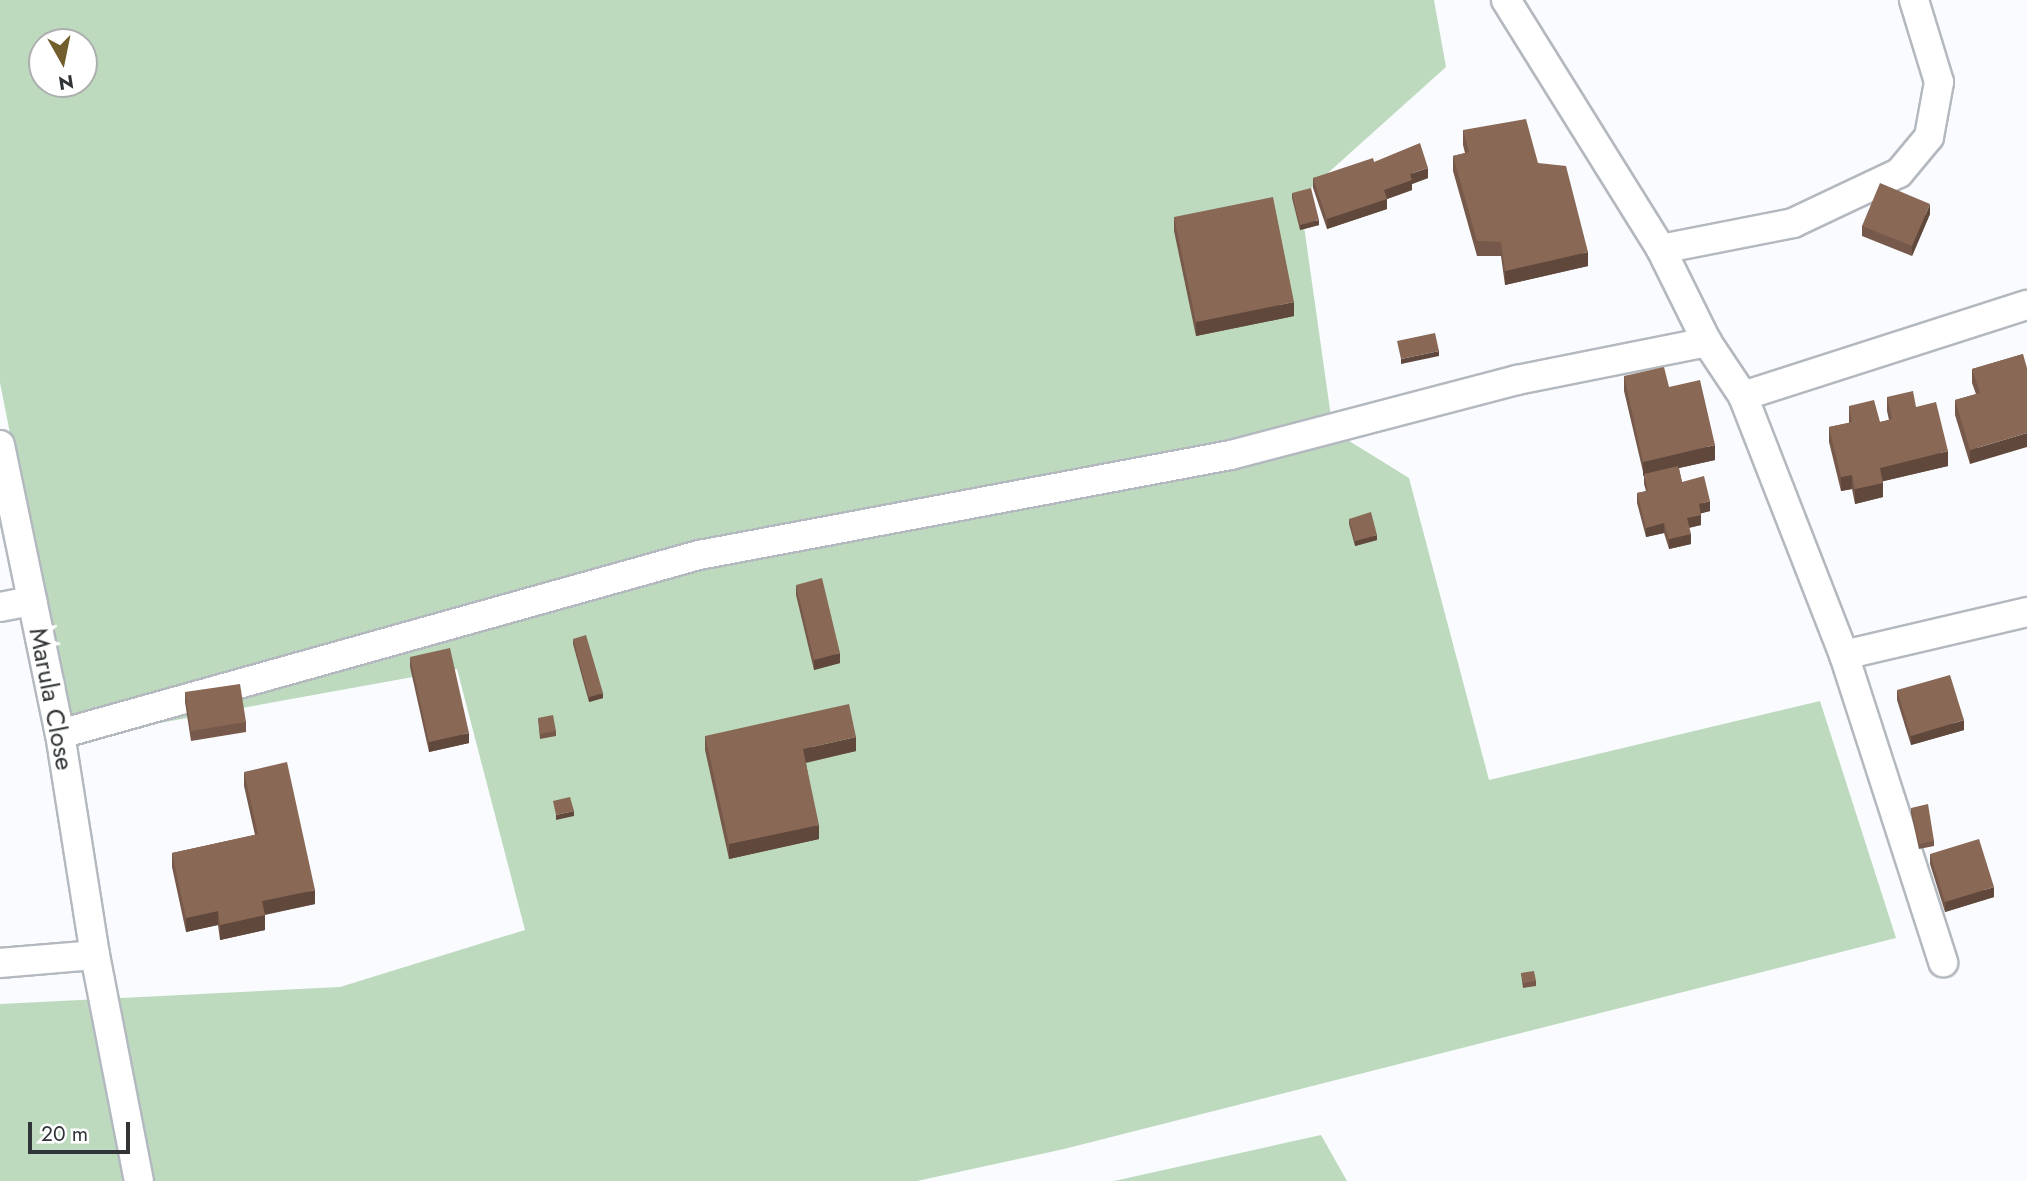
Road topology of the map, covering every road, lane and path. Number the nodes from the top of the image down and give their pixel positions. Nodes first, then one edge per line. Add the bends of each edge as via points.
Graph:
1 (1506, 0) edge
2 (1914, 0) edge
3 (1661, 249) junction
4 (2027, 305) edge
5 (1707, 342) junction
6 (1743, 396) junction
7 (0, 445) edge
8 (32, 601) junction
9 (0, 607) edge
10 (2027, 612) edge
11 (1844, 655) junction
12 (60, 734) junction
13 (94, 955) junction
14 (0, 962) edge
15 (1943, 962) dead end
16 (139, 1181) edge

1 - 3 street
2 - 3 street via 1939,82 1929,137 1899,173 1793,223
3 - 5 street
4 - 6 street
5 - 6 street
5 - 12 street via 1517,380 1231,455 699,555
6 - 11 street
7 - 8 street, Marula Close
8 - 9 street
8 - 12 street, Marula Close
10 - 11 street
11 - 15 street
12 - 13 street, Marula Close
13 - 14 street
13 - 16 street, Marula Close

